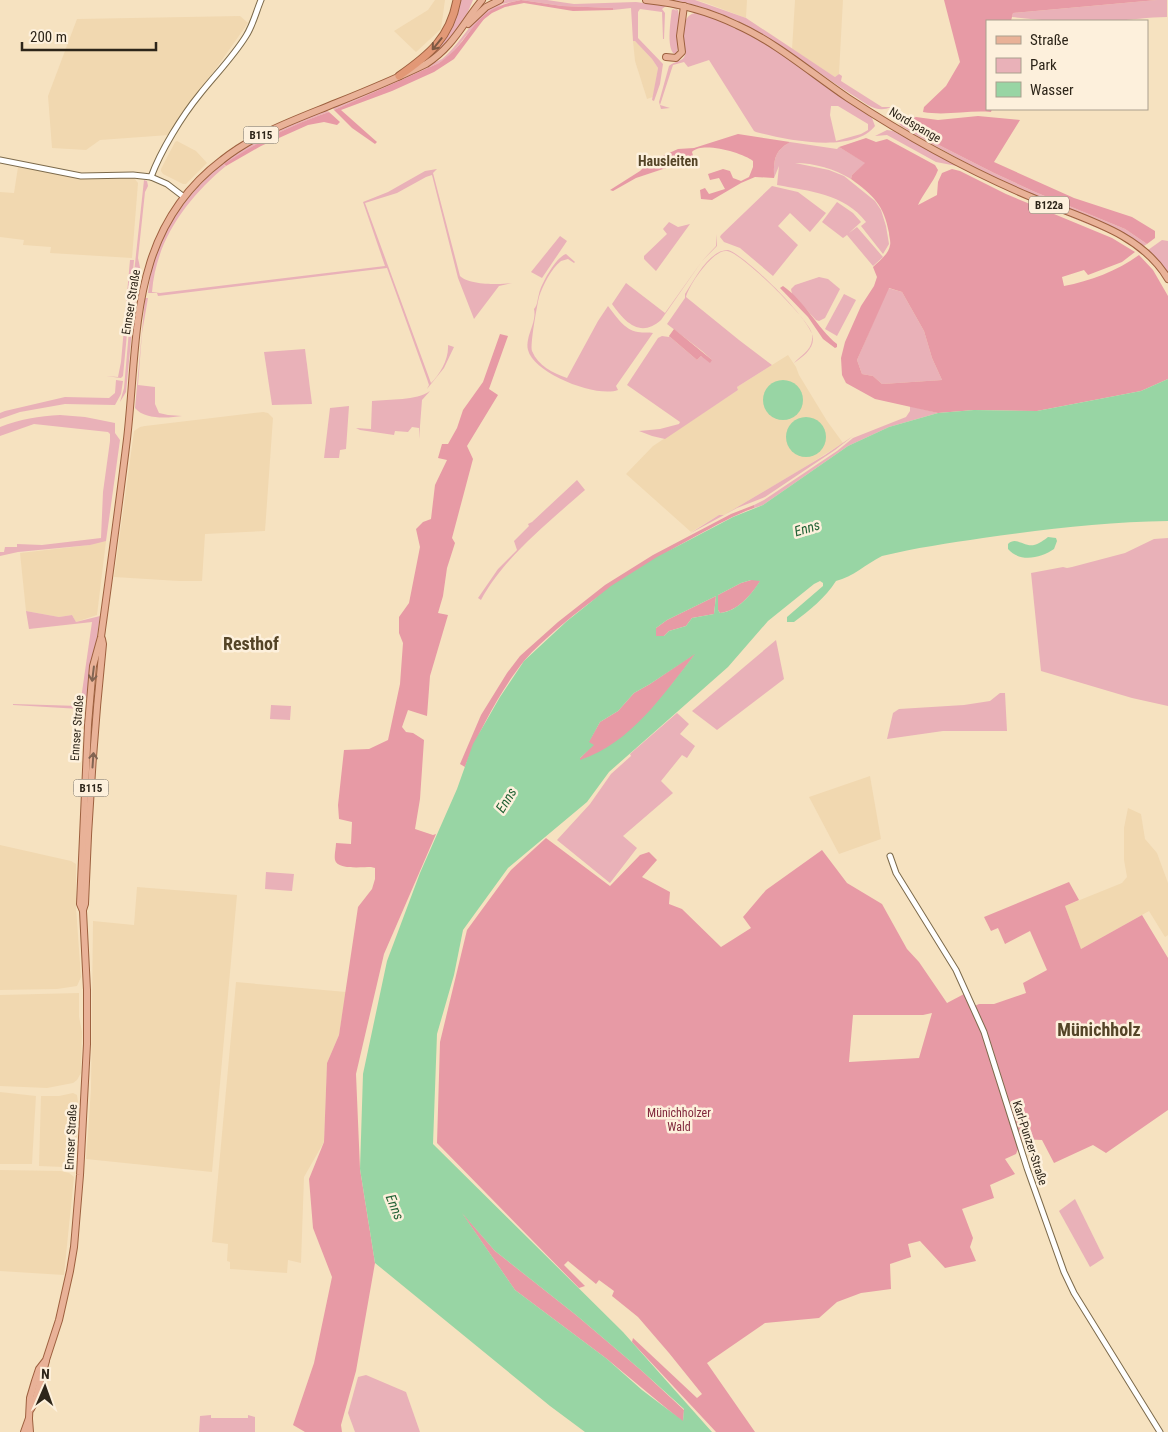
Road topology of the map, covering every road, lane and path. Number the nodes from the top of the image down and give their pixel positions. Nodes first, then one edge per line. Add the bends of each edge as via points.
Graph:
1 (261, 0) edge
2 (457, 0) edge
3 (476, 0) edge
4 (482, 0) edge
5 (500, 0) edge
6 (646, 0) edge
7 (656, 0) edge
8 (684, 6) junction
9 (467, 20) junction
10 (457, 36) junction
11 (666, 57) dead end
12 (399, 76) junction
13 (0, 160) edge
14 (151, 177) junction
15 (184, 197) junction
16 (1168, 280) edge
17 (890, 856) dead end
18 (25, 1431) edge
19 (1160, 1432) edge

1 - 14 street via 245,38 188,111
2 -> 12 highway via 450,23 438,44
3 - 9 main road, Ennser Straße / B115
4 - 9 main road, Ennser Straße / B115
5 - 10 main road via 480,12
6 - 7 main road, Nordspange / B122a
7 - 8 main road, Nordspange / B122a
8 - 11 main road via 680,36 682,52 676,58
8 - 16 main road, Nordspange / B122a via 755,34 885,121 964,166 1115,231 1153,259
9 - 10 main road, Ennser Straße / B115
10 - 12 main road, Ennser Straße / B115 via 432,60
12 - 15 main road, Ennser Straße / B115 via 246,143 212,167
13 - 14 street via 81,176
14 - 15 street
15 - 18 main road, Ennser Straße / B115 via 158,241 142,288 102,637 94,666 88,725 80,904 88,1032 72,1263 58,1326 30,1398 31,1410
17 - 19 street, Karl-Punzer-Straße via 896,873 956,970 984,1032 1064,1272

